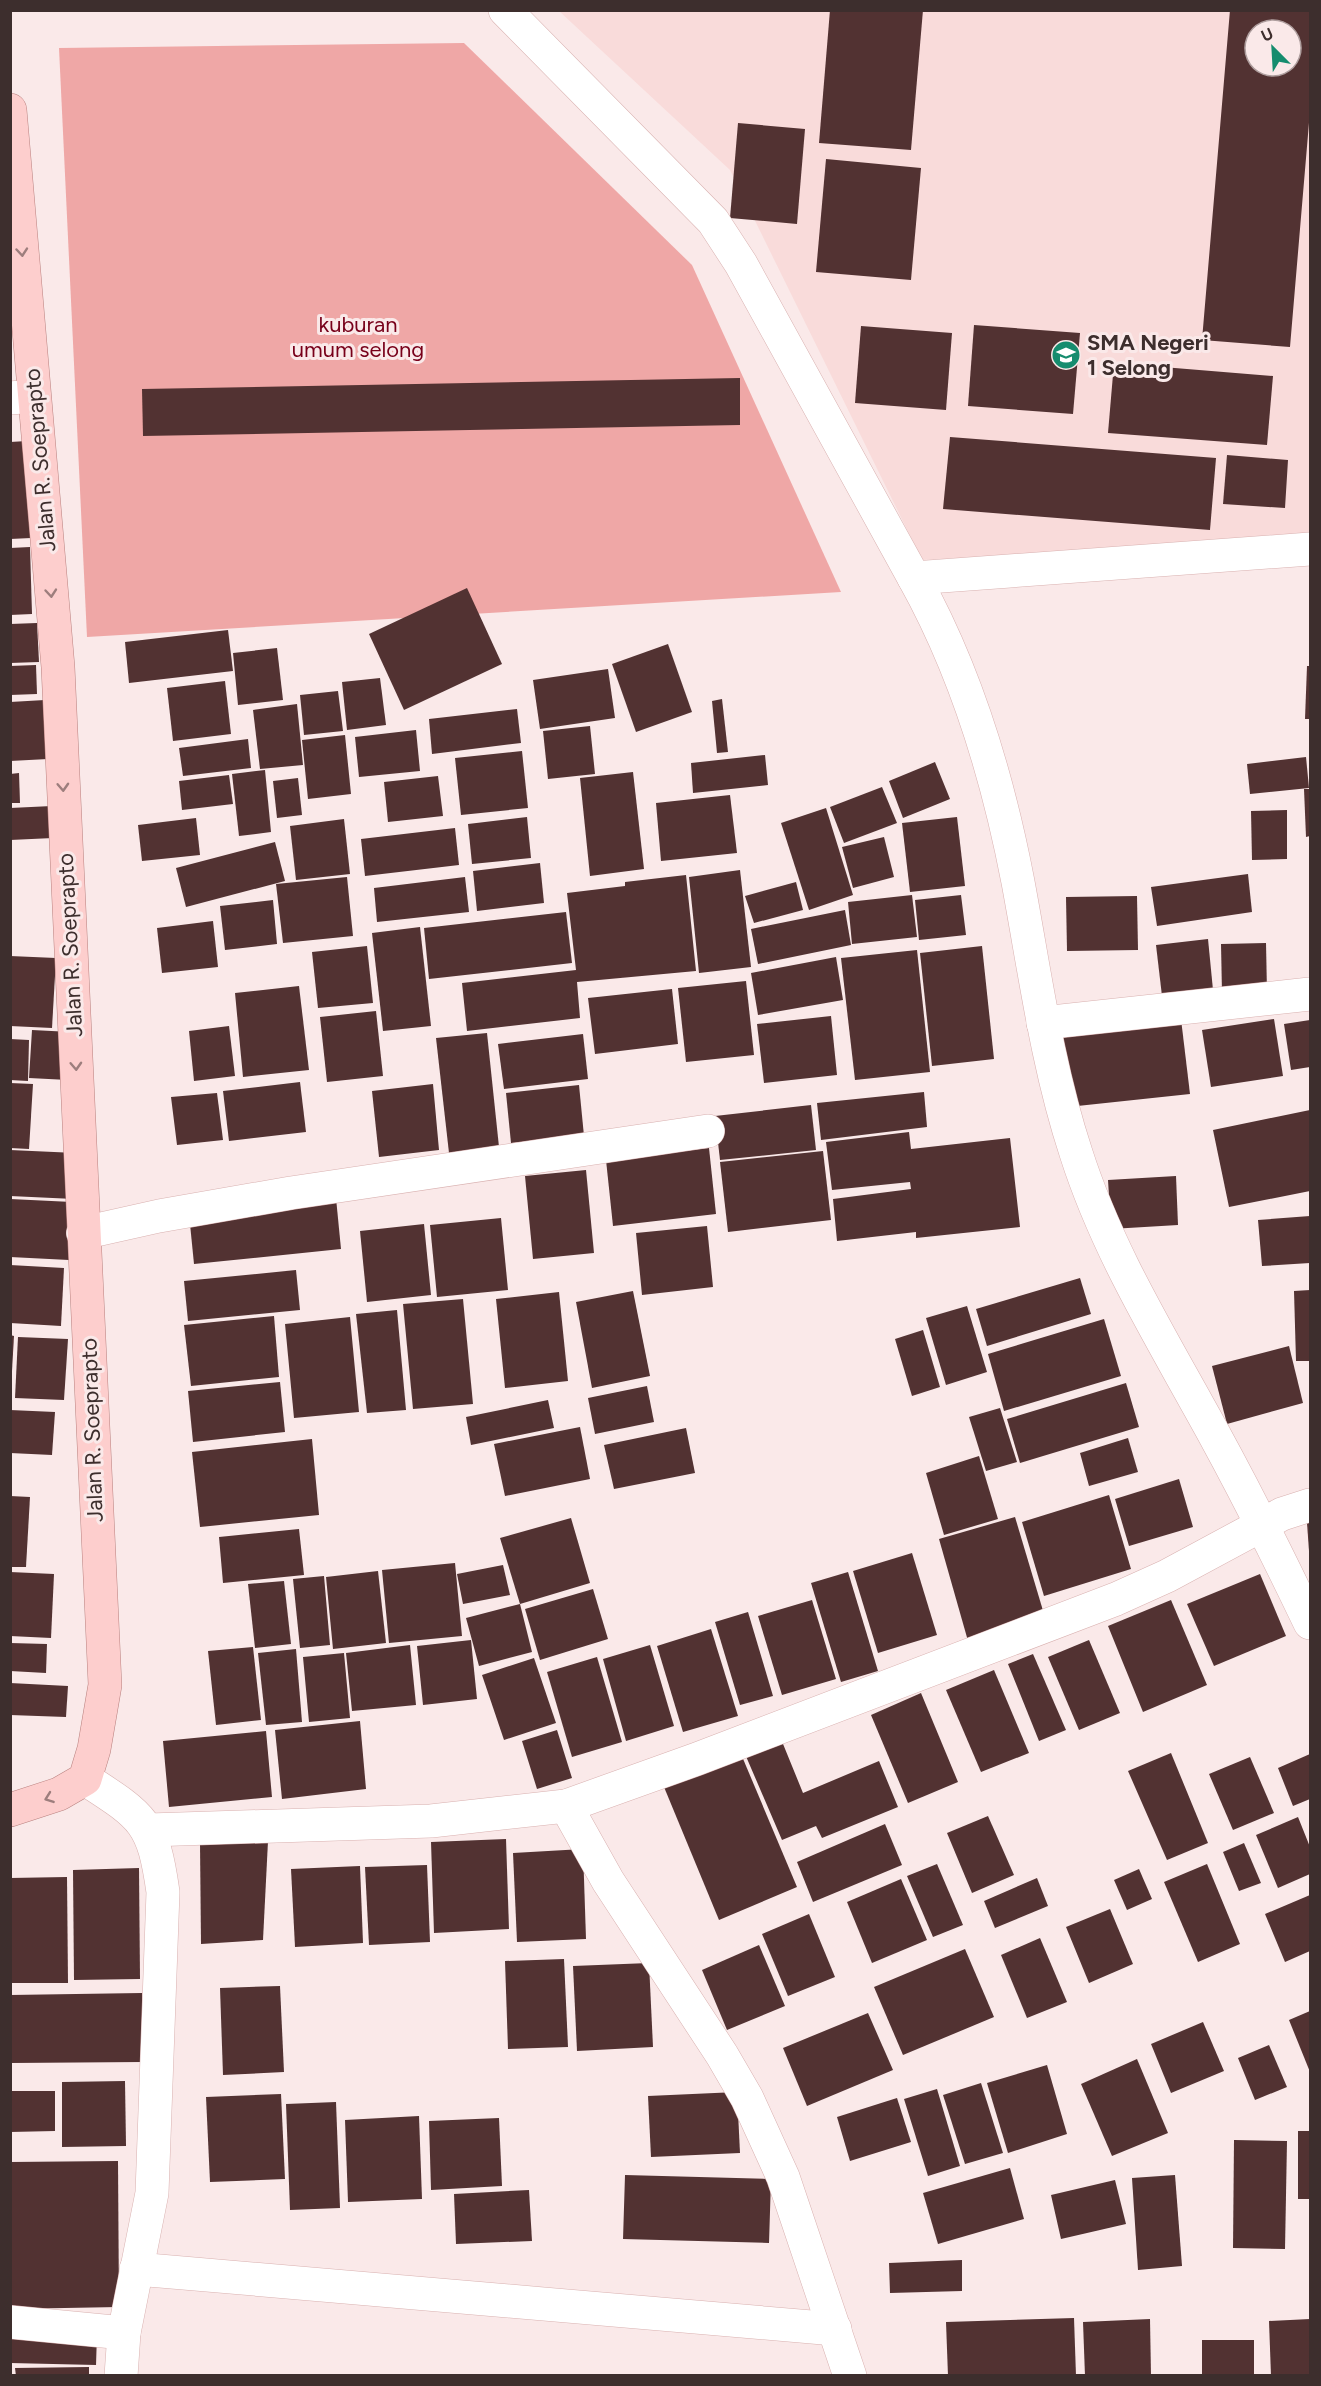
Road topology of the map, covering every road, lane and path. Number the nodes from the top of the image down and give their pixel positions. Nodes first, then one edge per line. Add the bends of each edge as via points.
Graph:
1 (504, 10) edge
2 (10, 110) edge
3 (22, 397) edge
4 (1311, 549) edge
5 (914, 578) junction
6 (1311, 994) edge
7 (1044, 1023) junction
8 (708, 1131) dead end
9 (83, 1233) junction
10 (1311, 1505) edge
11 (1264, 1525) junction
12 (1311, 1623) edge
13 (85, 1779) junction
14 (566, 1806) junction
15 (10, 1810) edge
16 (149, 1830) junction
17 (136, 2269) junction
18 (10, 2322) edge
19 (835, 2330) junction
20 (124, 2333) junction
21 (122, 2376) edge
22 (850, 2376) edge

1 - 5 street via 713,221 741,264
2 -> 3 main road, Jalan R. Soeprapto
3 -> 9 main road, Jalan R. Soeprapto via 58,667
4 - 5 street
5 - 7 street via 968,698 985,748 1017,879
6 - 7 street
7 - 11 street via 1075,1151 1096,1213 1154,1328
8 - 9 street via 291,1193
9 - 13 main road, Jalan R. Soeprapto via 105,1685
10 - 11 street via 1282,1514
11 - 12 street
11 - 14 street via 1116,1599 697,1760
13 -> 15 main road via 59,1794
13 - 16 street via 126,1805
14 - 16 street via 431,1821
14 - 19 street via 608,1881 747,2098 783,2177
16 - 17 street via 158,1857 162,1904 152,2193
17 - 19 street
17 - 20 street
18 - 20 street
19 - 22 street
20 - 21 street

